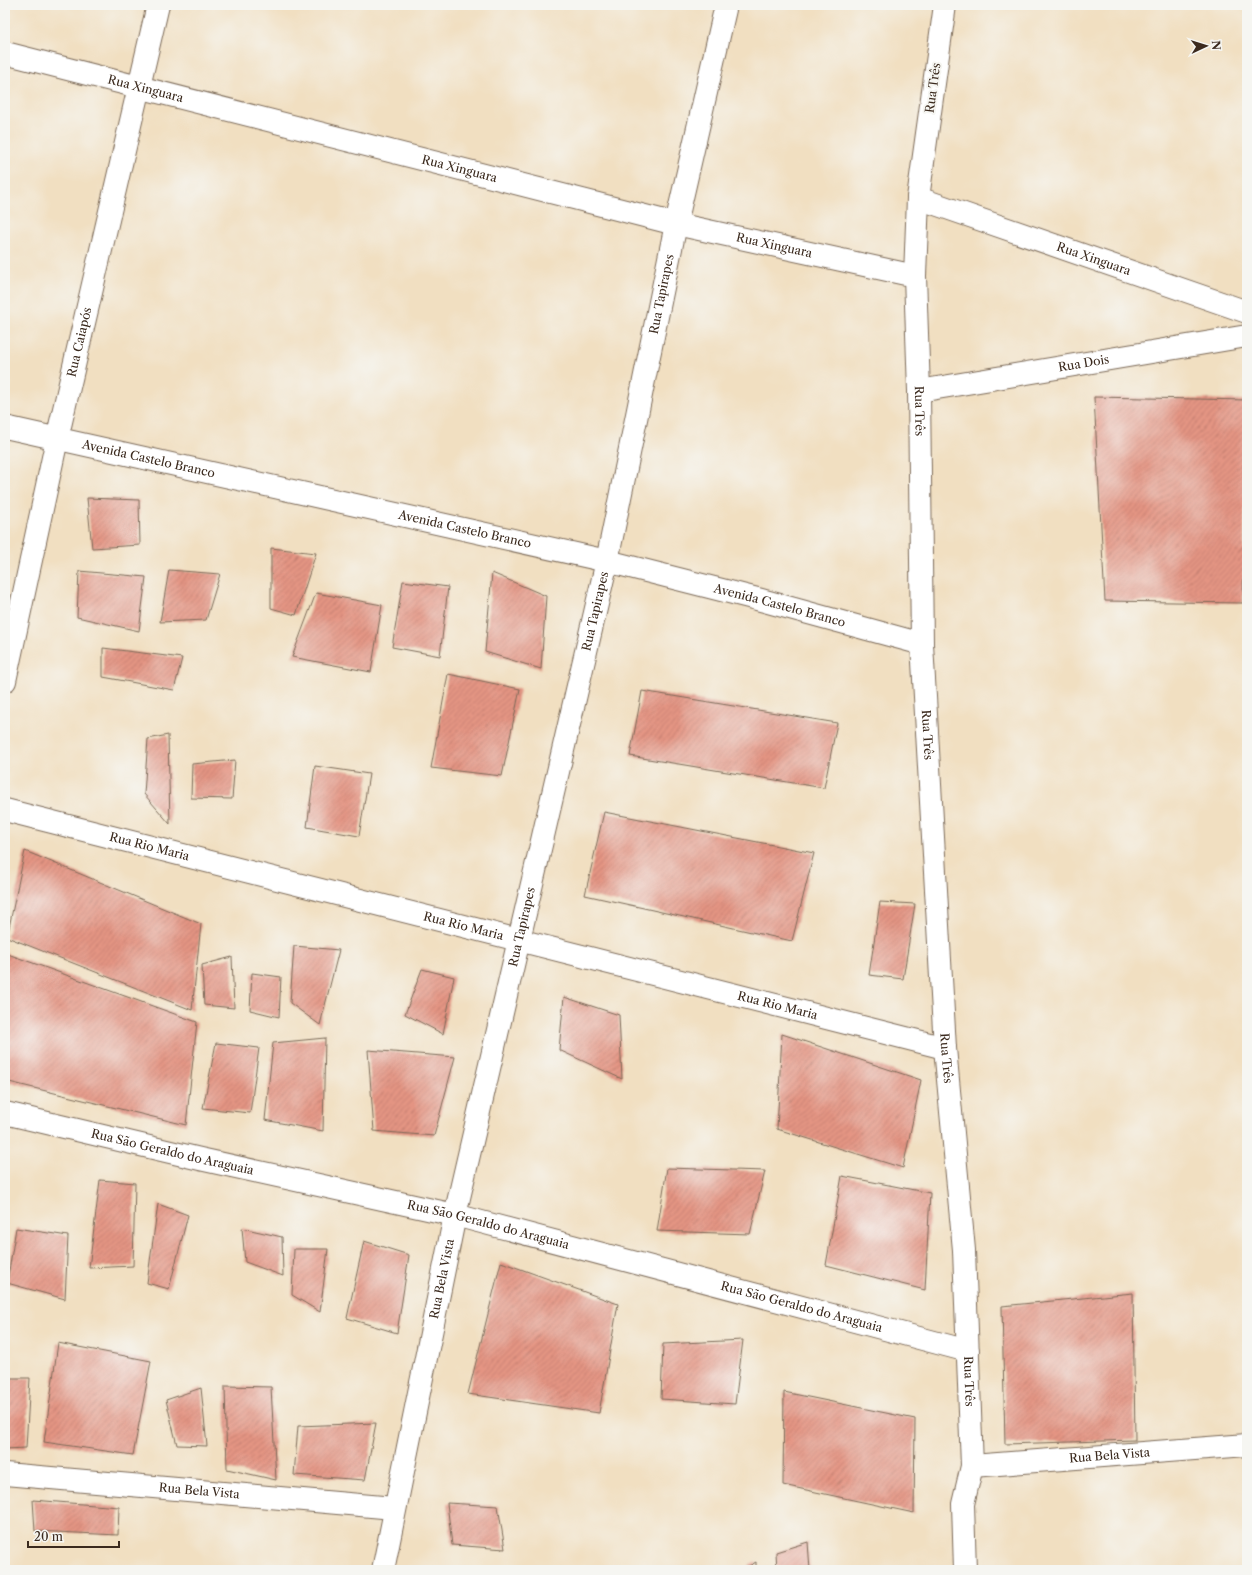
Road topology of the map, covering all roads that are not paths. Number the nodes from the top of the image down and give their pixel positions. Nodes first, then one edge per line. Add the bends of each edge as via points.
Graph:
1 (158, 5) edge
2 (726, 5) edge
3 (945, 5) edge
4 (5, 53) edge
5 (140, 87) junction
6 (918, 198) junction
7 (676, 224) junction
8 (915, 276) junction
9 (1247, 312) edge
10 (1247, 336) edge
11 (919, 391) junction
12 (5, 427) edge
13 (57, 439) junction
14 (607, 561) junction
15 (922, 644) junction
16 (5, 680) edge
17 (5, 810) edge
18 (519, 940) junction
19 (945, 1048) junction
20 (5, 1112) edge
21 (455, 1215) junction
22 (968, 1351) junction
23 (1247, 1445) edge
24 (972, 1466) junction
25 (5, 1474) edge
26 (394, 1508) junction
27 (382, 1570) edge
28 (965, 1570) edge

1 - 5 street, Rua Caiapós
2 - 7 street, Rua Tapirapes
3 - 6 street, Rua Três
4 - 5 street, Rua Xinguara
5 - 7 street, Rua Xinguara
5 - 13 street, Rua Caiapós
6 - 8 street, Rua Três
6 - 9 street, Rua Xinguara
7 - 8 street, Rua Xinguara
7 - 14 street, Rua Tapirapes
8 - 11 street, Rua Três
10 - 11 street, Rua Dois
11 - 15 street, Rua Três
12 - 13 street, Avenida Castelo Branco
13 - 14 street, Avenida Castelo Branco
13 - 16 street, Rua Caiapós
14 - 15 street, Avenida Castelo Branco
14 - 18 street, Rua Tapirapes
15 - 19 street, Rua Três
17 - 18 street, Rua Rio Maria
18 - 19 street, Rua Rio Maria
18 - 21 street, Rua Tapirapes
19 - 22 street, Rua Três via 964,1250
20 - 21 street, Rua São Geraldo do Araguaia
21 - 22 street, Rua São Geraldo do Araguaia
21 - 26 street, Rua Bela Vista
22 - 24 street, Rua Três
23 - 24 street, Rua Bela Vista
24 - 28 street, Rua Três via 963,1504
25 - 26 street, Rua Bela Vista
26 - 27 street, Rua Bela Vista

